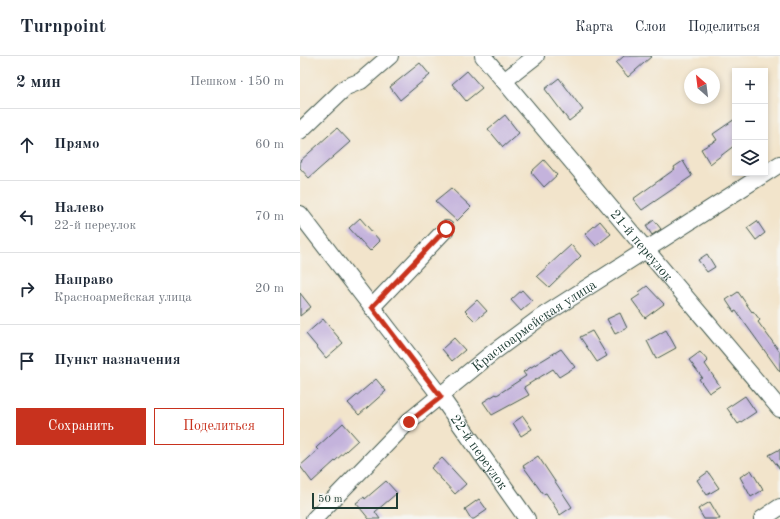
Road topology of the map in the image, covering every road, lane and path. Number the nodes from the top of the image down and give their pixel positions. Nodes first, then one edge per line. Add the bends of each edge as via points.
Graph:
1 (390, 56) edge
2 (483, 56) edge
3 (536, 56) edge
4 (504, 81) junction
5 (300, 131) edge
6 (780, 164) edge
7 (300, 214) edge
8 (446, 229) dead end
9 (646, 249) junction
10 (372, 307) junction
11 (441, 397) junction
12 (780, 409) edge
13 (780, 507) edge
14 (314, 519) edge
15 (527, 519) edge
16 (762, 519) edge

1 - 5 street via 361,81 346,87
2 - 4 street, 21-й переулок
3 - 4 street
4 - 9 street, 21-й переулок
6 - 9 street, Красноармейская улица
7 - 10 street, 22-й переулок
8 - 10 street
9 - 11 street, Красноармейская улица via 541,317 491,354
9 - 12 street, 21-й переулок
10 - 11 street, 22-й переулок
11 - 14 street, Красноармейская улица via 409,422
11 - 15 street, 22-й переулок
13 - 16 street

